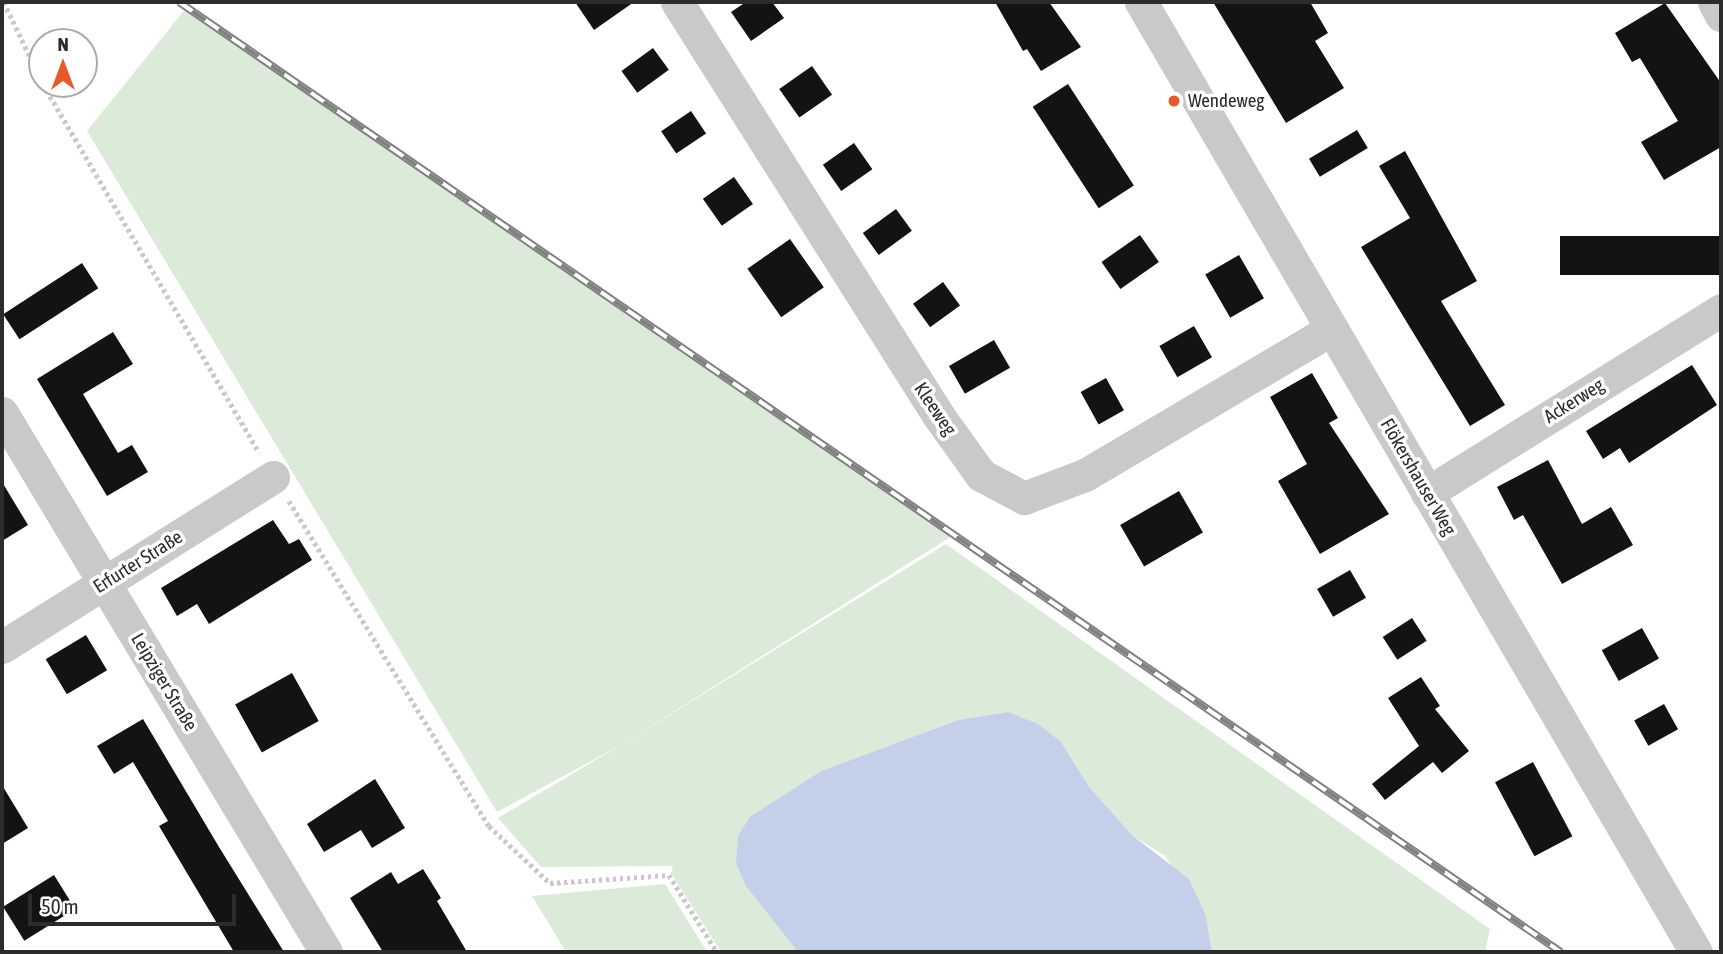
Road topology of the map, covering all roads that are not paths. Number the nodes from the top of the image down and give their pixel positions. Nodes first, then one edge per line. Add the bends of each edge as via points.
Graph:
1 (677, 2) edge
2 (1141, 2) edge
3 (1714, 2) edge
4 (1721, 15) edge
5 (1721, 310) edge
6 (1332, 329) junction
7 (2, 413) edge
8 (273, 477) road end
9 (1427, 493) junction
10 (104, 583) junction
11 (2, 647) edge
12 (326, 952) edge
13 (1696, 952) edge

1 - 6 street, Kleeweg via 938,415 981,475 1024,498 1085,475
2 - 6 street, Flökershauser Weg
3 - 4 street
5 - 9 street, Ackerweg
6 - 9 street, Flökershauser Weg
7 - 10 street, Leipziger Straße
8 - 10 street, Erfurter Straße
9 - 13 street, Flökershauser Weg
10 - 11 street, Erfurter Straße
10 - 12 street, Leipziger Straße

